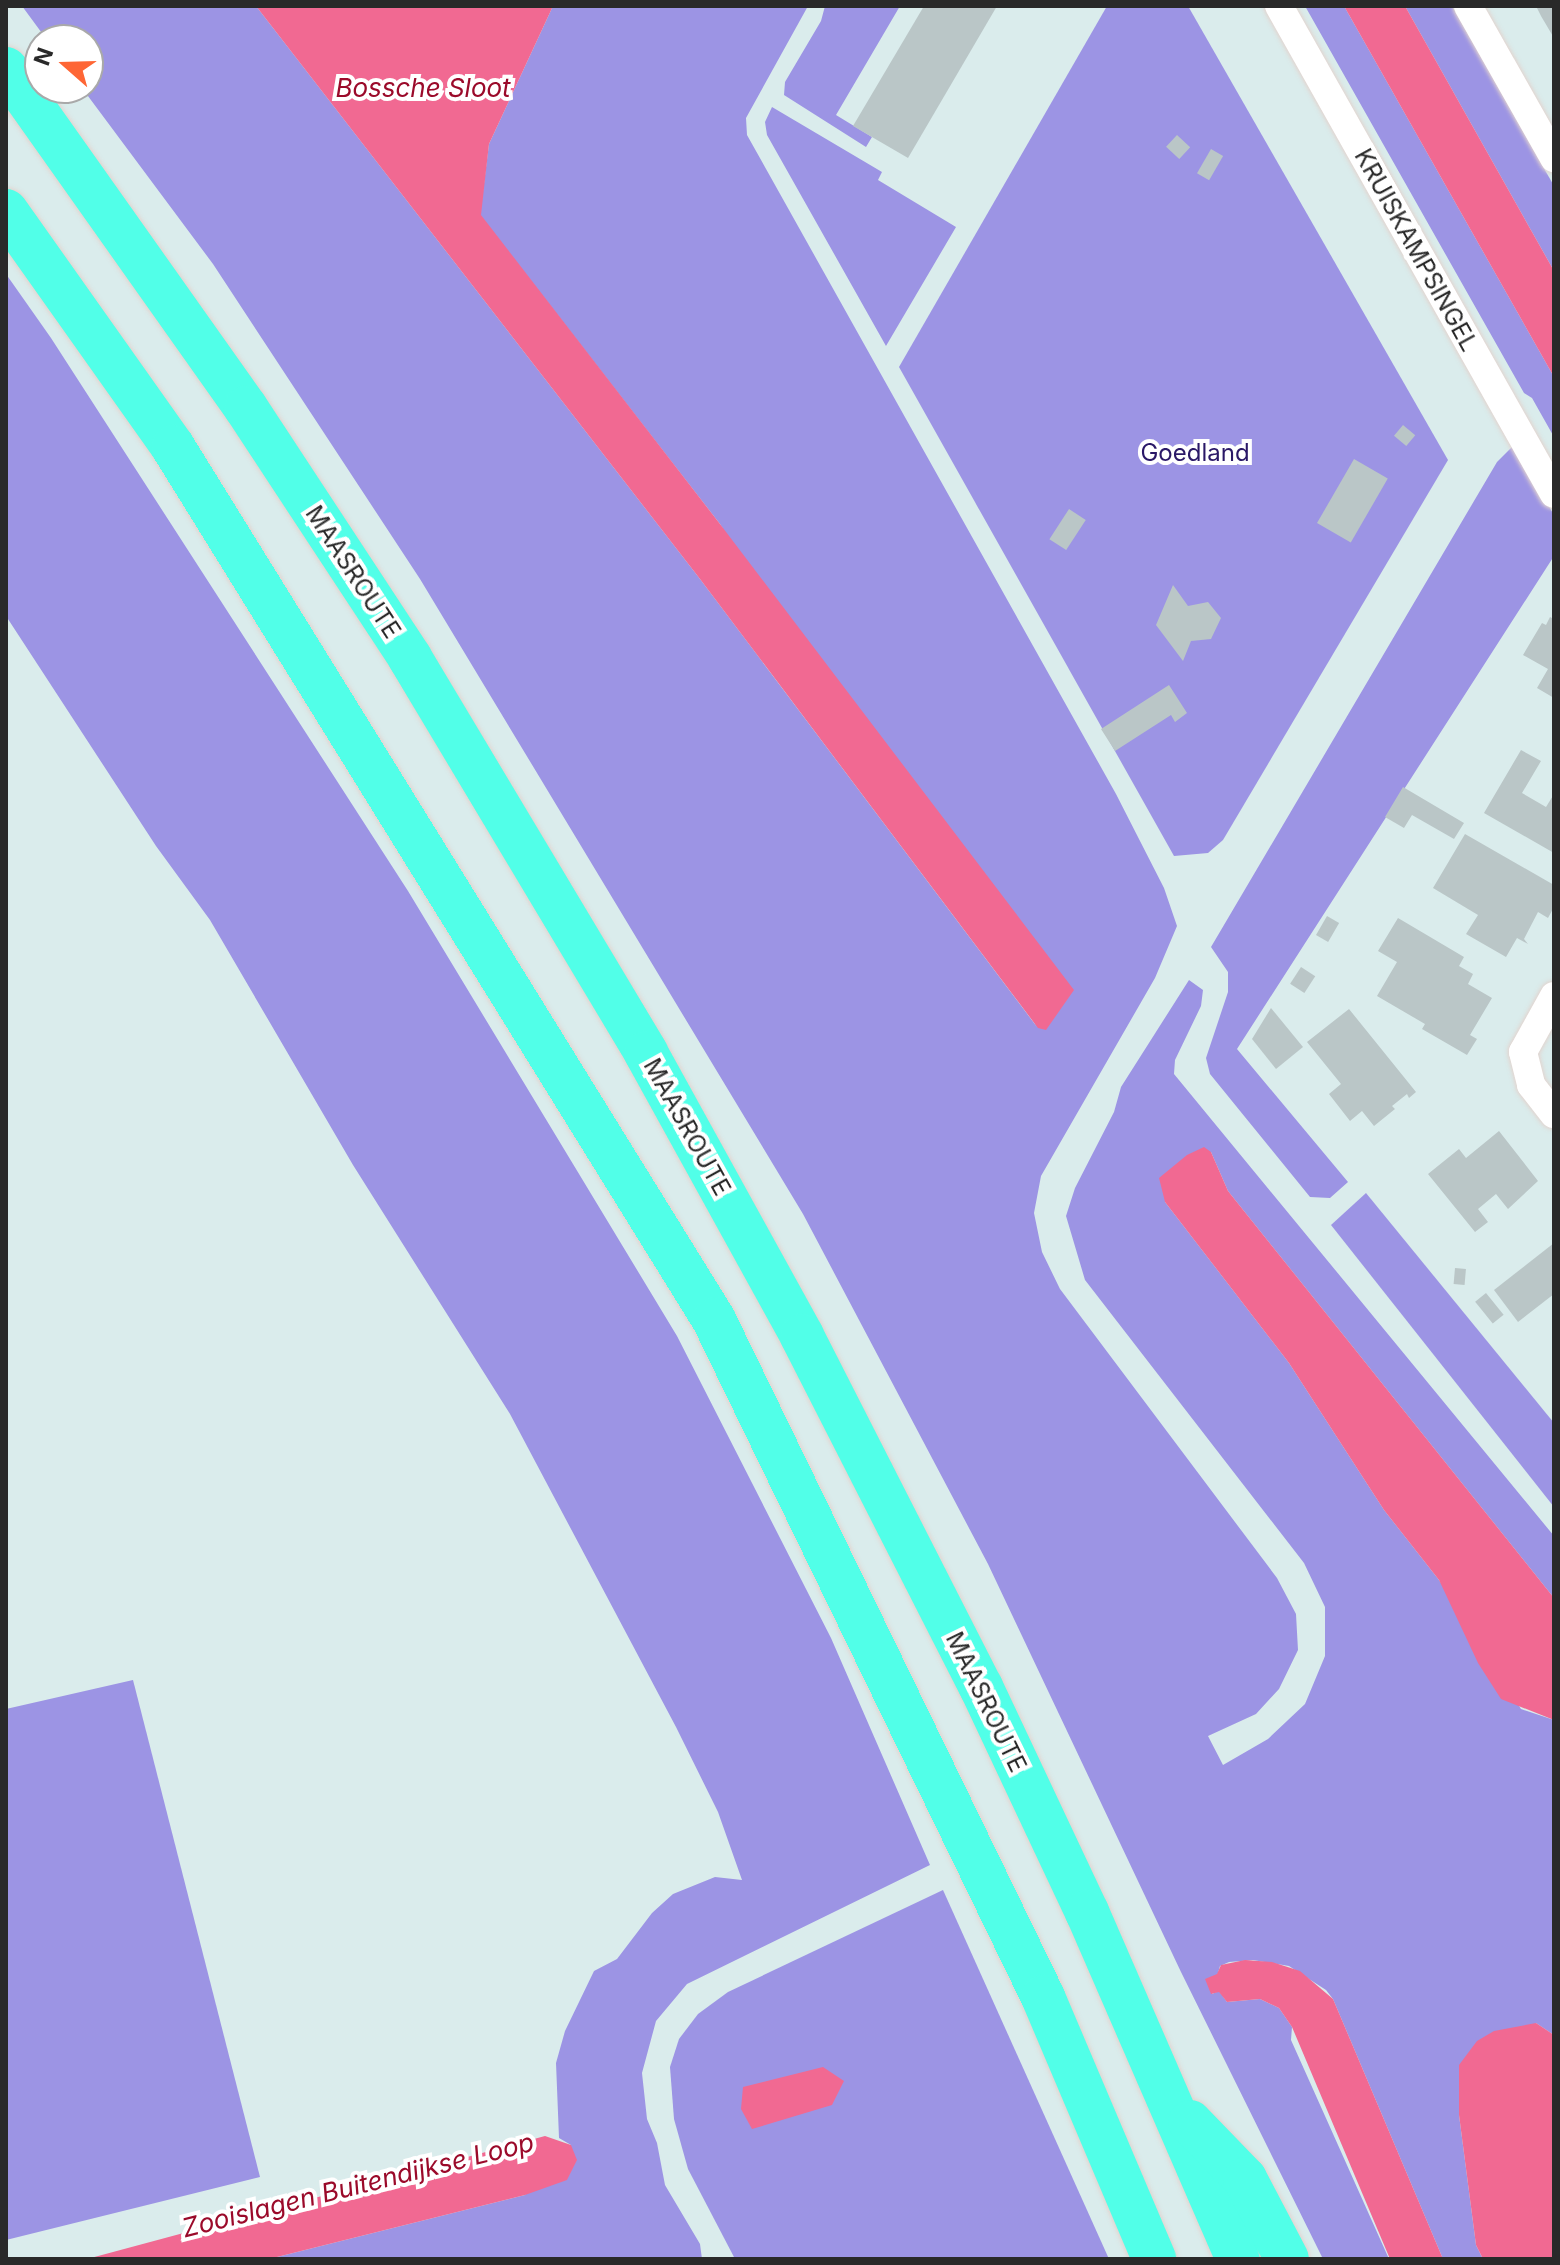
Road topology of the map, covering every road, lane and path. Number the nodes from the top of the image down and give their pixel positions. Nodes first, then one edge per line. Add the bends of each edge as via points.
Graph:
1 (1279, 6) edge
2 (1468, 6) edge
3 (6, 69) edge
4 (1554, 158) edge
5 (6, 211) edge
6 (1554, 494) edge
7 (1554, 996) edge
8 (1554, 1114) edge
9 (1172, 2103) junction
10 (1154, 2259) edge
11 (1238, 2259) edge
12 (1287, 2259) edge

1 - 6 street, KRUISKAMPSINGEL
2 - 4 street
3 - 9 highway, MAASROUTE via 237,395 410,658 646,1053 802,1336 981,1687
5 - 10 highway via 173,447 714,1320 1043,1997
7 - 8 street via 1523,1052 1531,1085
9 - 11 highway, MAASROUTE
9 - 12 highway via 1245,2179

